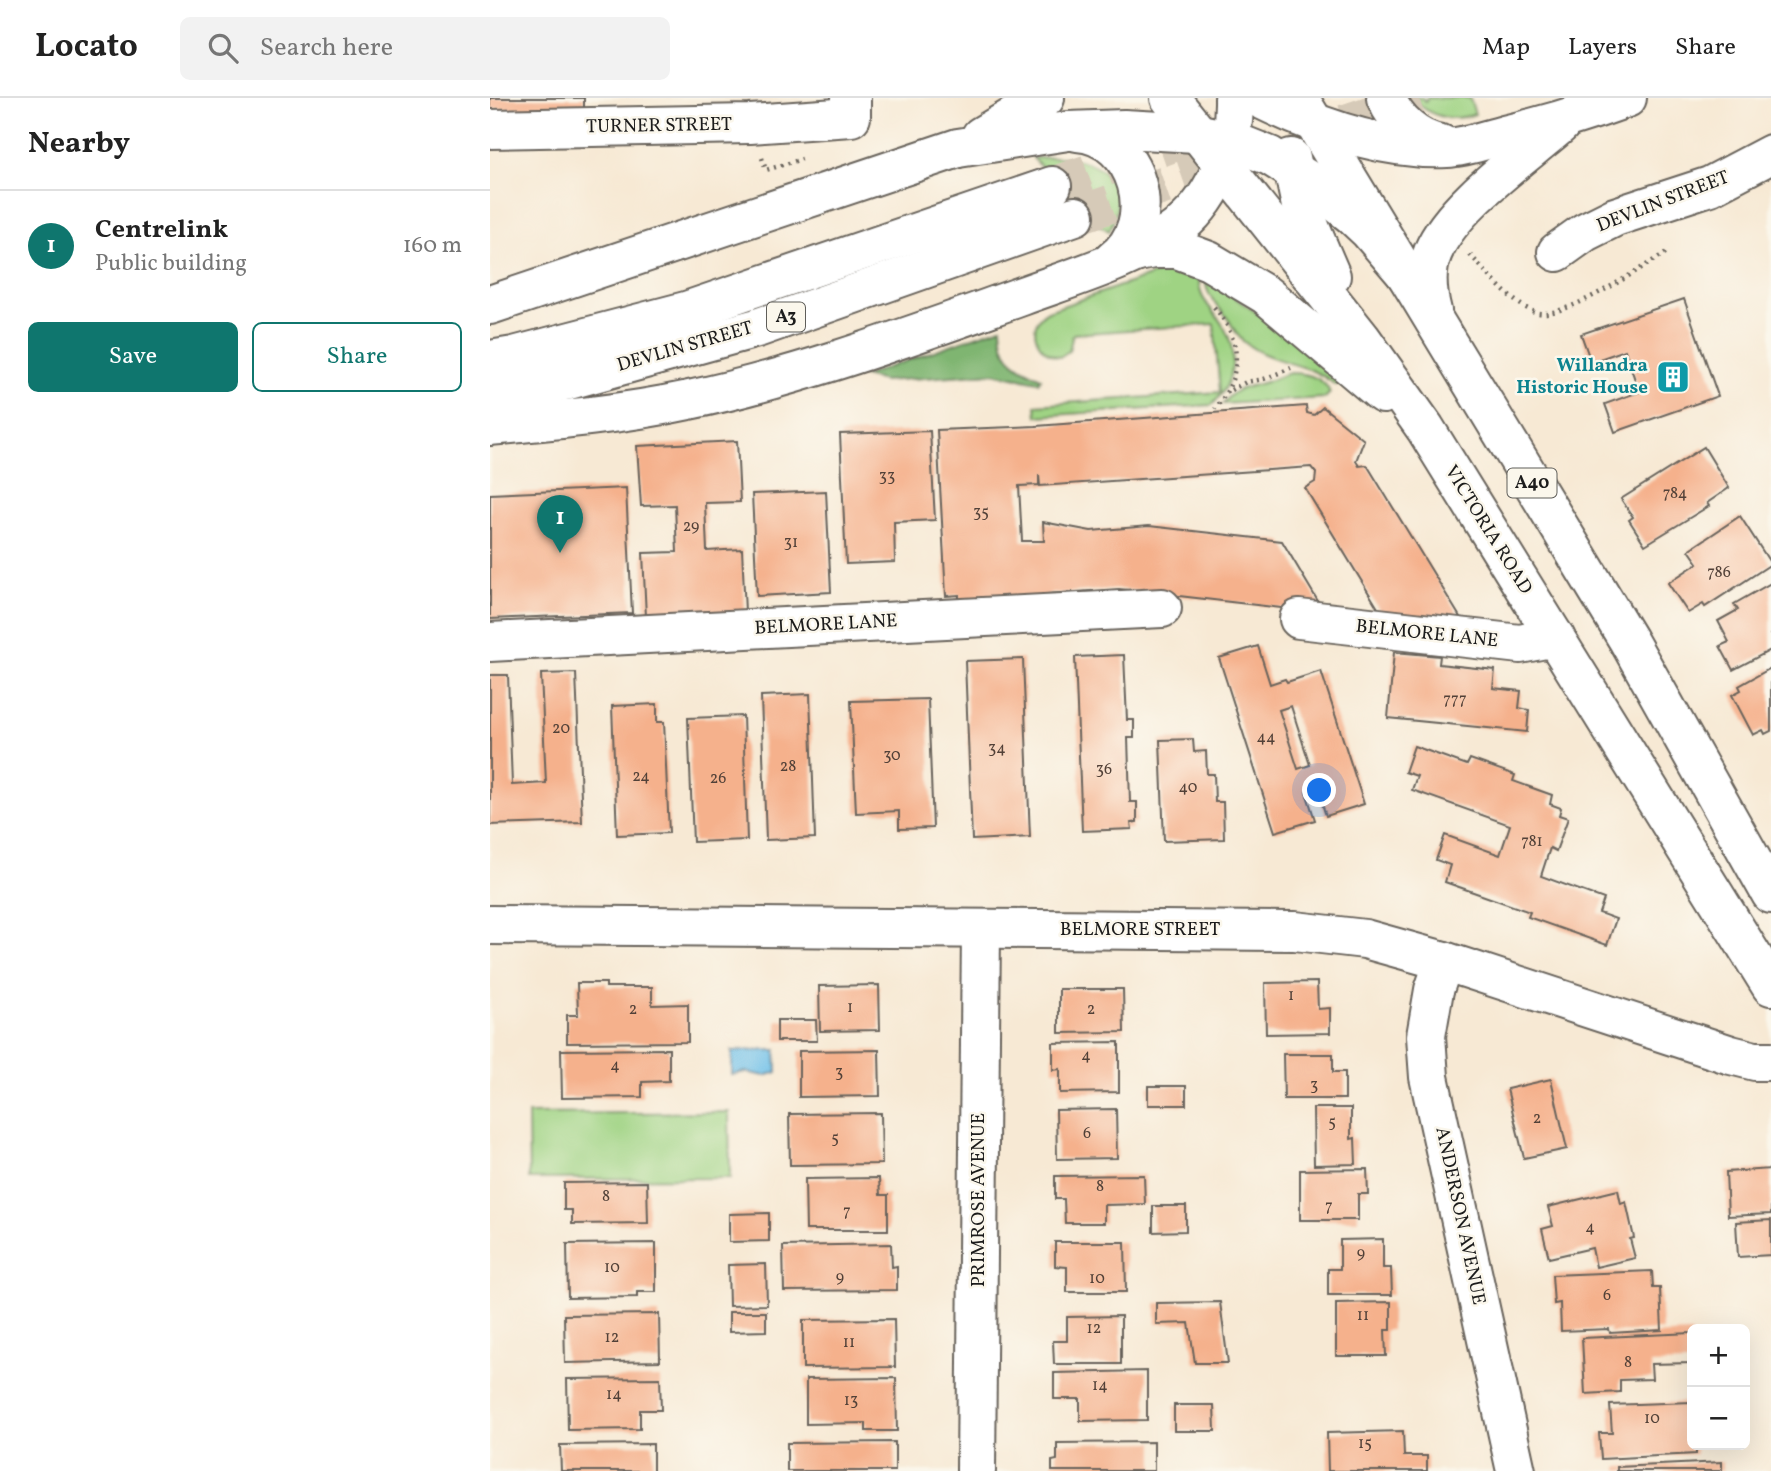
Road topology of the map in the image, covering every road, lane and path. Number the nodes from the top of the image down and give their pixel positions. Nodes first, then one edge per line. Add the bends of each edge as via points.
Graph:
1 (851, 98) edge
2 (1045, 98) edge
3 (1170, 98) edge
4 (1234, 98) edge
5 (1258, 98) edge
6 (1386, 98) edge
7 (1627, 98) edge
8 (1301, 107) edge
9 (1567, 120) junction
10 (490, 129) edge
11 (1068, 131) junction
12 (1471, 144) junction
13 (1216, 145) junction
14 (958, 148) junction
15 (1771, 153) edge
16 (1292, 169) junction
17 (1052, 186) tunnel mouth
18 (1075, 216) tunnel mouth
19 (1557, 252) dead end
20 (1667, 252) dead end
21 (1469, 255) dead end
22 (1114, 261) junction
23 (1411, 281) junction
24 (1210, 303) dead end
25 (490, 305) edge
26 (1437, 326) junction
27 (1361, 338) junction
28 (490, 360) edge
29 (1292, 368) dead end
30 (1228, 392) junction
31 (490, 395) edge
32 (1215, 408) dead end
33 (490, 426) edge
34 (1425, 428) junction
35 (1162, 608) dead end
36 (1299, 619) dead end
37 (1555, 636) junction
38 (490, 642) edge
39 (1771, 894) edge
40 (490, 925) edge
41 (981, 929) junction
42 (1444, 961) junction
43 (1771, 986) edge
44 (1771, 1061) edge
45 (976, 1471) edge
46 (1516, 1471) edge

1 - 10 main road, TURNER STREET via 851,117 750,124
2 - 14 main road
3 - 13 main road, VICTORIA ROAD
4 - 13 main road
5 - 8 main road
6 - 12 main road via 1408,128 1428,141
7 - 9 main road
8 - 12 main road via 1340,132 1401,144 1449,148
8 - 16 main road
8 - 23 main road, A40
9 - 12 main road
9 - 26 main road via 1473,200 1445,232 1427,275
11 - 13 main road via 1124,128
11 - 14 main road
11 - 22 main road via 1102,138 1122,157 1136,181 1138,229
13 - 16 main road via 1251,148
13 - 22 main road via 1198,208 1165,236
13 - 27 main road, VICTORIA ROAD
14 - 25 main road
15 - 19 main road, DEVLIN STREET via 1710,186 1615,217
16 - 23 main road via 1360,223
16 - 27 main road via 1313,236
17 - 28 main road, DEVLIN STREET / A3 via 686,311
18 - 31 main road, DEVLIN STREET / A3 via 757,328 569,380
20 - 21 path via 1579,303 1544,314 1513,297
22 - 33 main road via 760,382 653,407
22 - 34 main road via 1164,248 1209,261 1266,295
23 - 26 main road, A40
24 - 30 path via 1234,342 1236,362
26 - 39 main road, A40 via 1628,640
27 - 34 main road, VICTORIA ROAD
29 - 30 path
30 - 32 path
34 - 37 main road, VICTORIA ROAD
35 - 38 main road, BELMORE LANE
36 - 37 main road, BELMORE LANE via 1520,644
37 - 43 main road, VICTORIA ROAD
40 - 41 main road, BELMORE STREET
41 - 42 main road, BELMORE STREET via 1295,931 1365,939
41 - 45 main road, PRIMROSE AVENUE
42 - 44 main road, BELMORE STREET via 1731,1055
42 - 46 main road, ANDERSON AVENUE via 1426,1036 1429,1077

